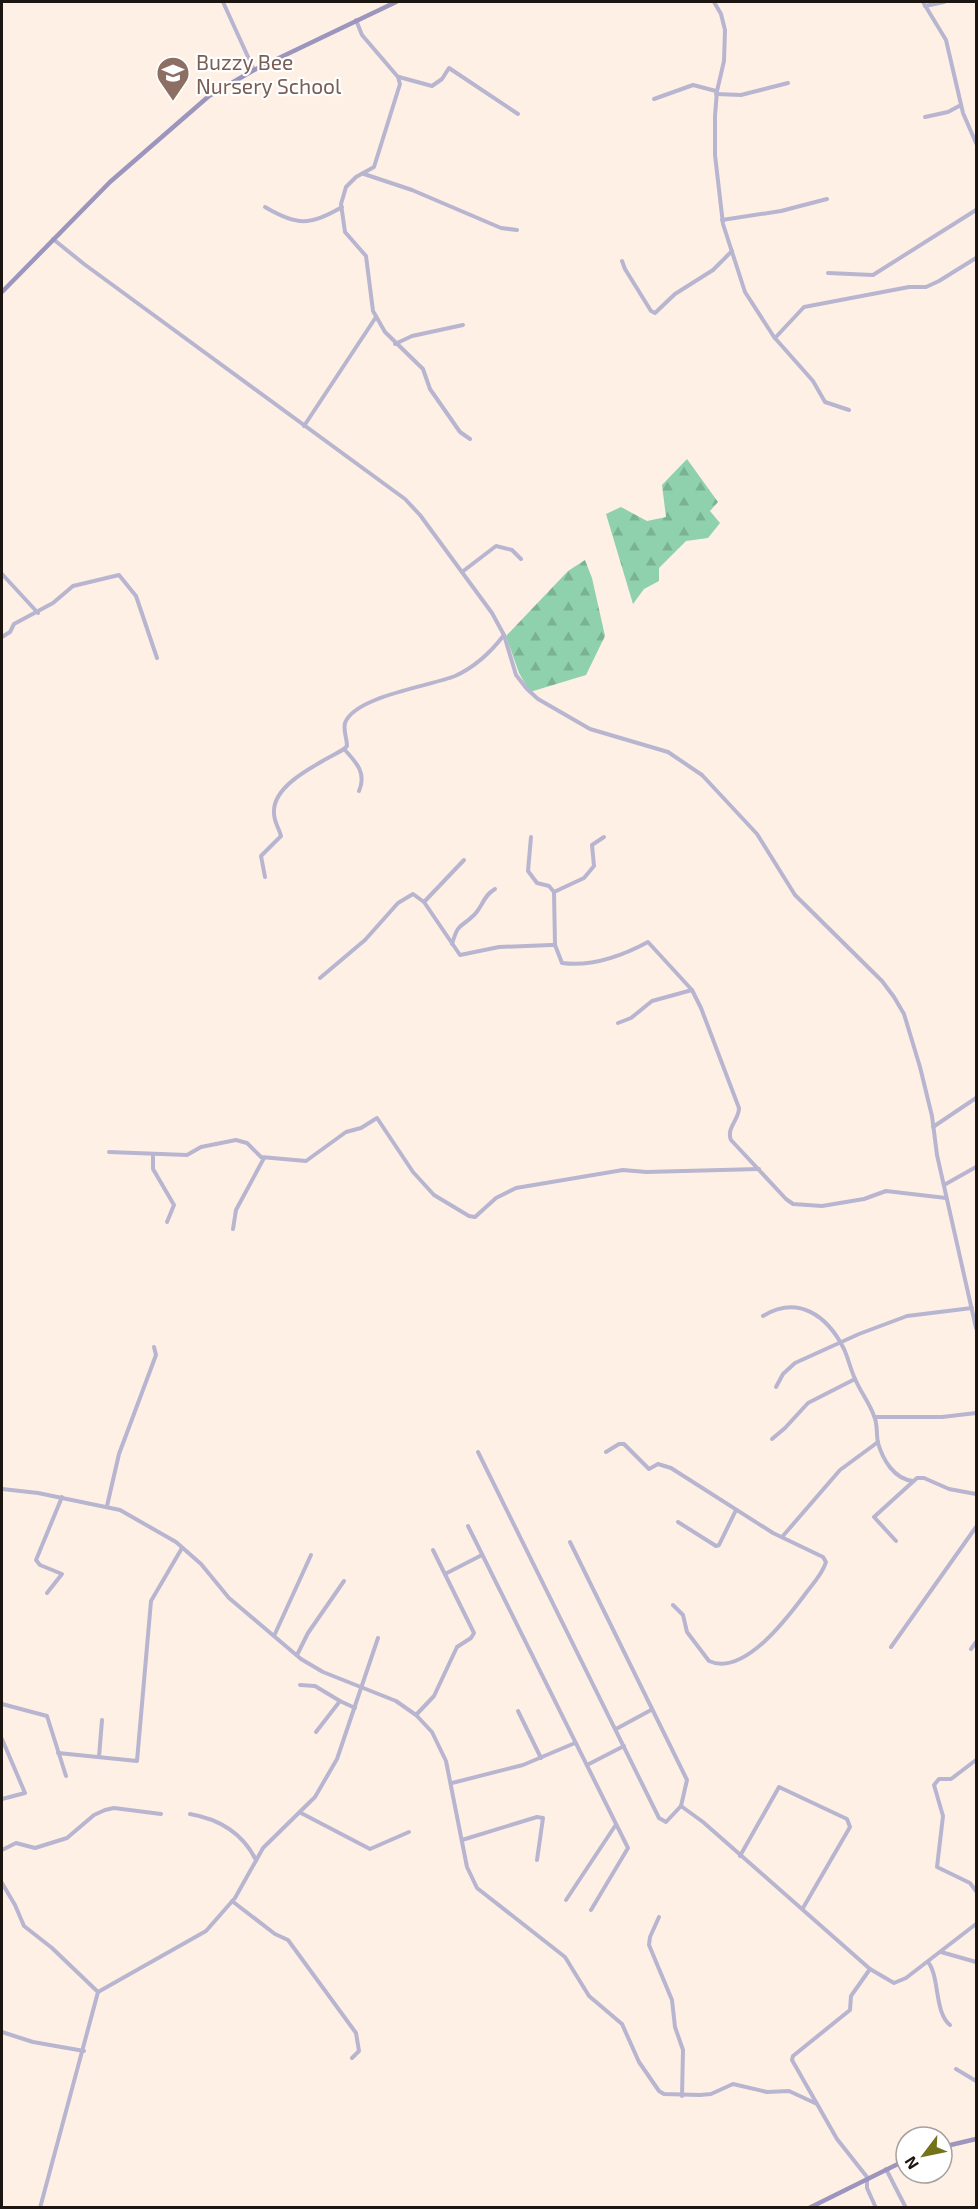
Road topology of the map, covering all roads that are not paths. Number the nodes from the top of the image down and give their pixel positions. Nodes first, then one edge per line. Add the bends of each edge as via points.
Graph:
1 (223, 2) edge
2 (396, 2) edge
3 (714, 2) edge
4 (944, 2) edge
5 (924, 4) edge
6 (356, 20) junction
7 (254, 70) junction
8 (398, 77) junction
9 (788, 83) dead end
10 (717, 92) junction
11 (654, 99) dead end
12 (961, 105) junction
13 (518, 114) dead end
14 (925, 117) dead end
15 (976, 143) edge
16 (364, 174) junction
17 (827, 200) dead end
18 (266, 207) dead end
19 (342, 207) junction
20 (976, 210) edge
21 (722, 220) junction
22 (517, 230) dead end
23 (53, 239) junction
24 (732, 251) junction
25 (976, 258) edge
26 (622, 261) dead end
27 (828, 273) dead end
28 (2, 292) edge
29 (376, 316) junction
30 (463, 325) dead end
31 (775, 338) junction
32 (395, 344) junction
33 (849, 410) dead end
34 (304, 426) junction
35 (470, 439) dead end
36 (521, 560) dead end
37 (462, 572) junction
38 (2, 574) edge
39 (38, 613) junction
40 (504, 634) junction
41 (2, 638) edge
42 (157, 658) dead end
43 (344, 749) junction
44 (359, 791) dead end
45 (531, 837) dead end
46 (604, 837) dead end
47 (464, 860) dead end
48 (265, 877) dead end
49 (495, 890) dead end
50 (554, 892) junction
51 (424, 902) junction
52 (451, 945) junction
53 (555, 945) junction
54 (320, 978) dead end
55 (692, 990) junction
56 (618, 1023) dead end
57 (976, 1098) edge
58 (933, 1127) junction
59 (109, 1152) dead end
60 (153, 1155) junction
61 (264, 1158) junction
62 (976, 1167) edge
63 (760, 1169) junction
64 (944, 1185) junction
65 (946, 1198) junction
66 (167, 1222) dead end
67 (233, 1229) dead end
68 (972, 1308) junction
69 (763, 1316) dead end
70 (976, 1328) edge
71 (840, 1342) junction
72 (154, 1347) dead end
73 (855, 1379) junction
74 (777, 1387) dead end
75 (976, 1413) edge
76 (875, 1417) junction
77 (772, 1439) dead end
78 (878, 1442) junction
79 (478, 1452) dead end
80 (606, 1452) dead end
81 (913, 1481) junction
82 (2, 1489) edge
83 (976, 1494) edge
84 (62, 1497) junction
85 (107, 1506) junction
86 (736, 1510) junction
87 (678, 1522) dead end
88 (468, 1526) dead end
89 (976, 1527) edge
90 (782, 1537) junction
91 (896, 1541) dead end
92 (570, 1542) dead end
93 (182, 1548) junction
94 (433, 1550) dead end
95 (311, 1555) dead end
96 (482, 1555) junction
97 (445, 1574) junction
98 (344, 1581) dead end
99 (47, 1593) dead end
100 (673, 1605) dead end
101 (274, 1636) junction
102 (378, 1638) dead end
103 (976, 1642) edge
104 (891, 1647) dead end
105 (971, 1649) dead end
106 (297, 1655) junction
107 (300, 1685) dead end
108 (362, 1688) junction
109 (340, 1701) junction
110 (2, 1704) edge
111 (355, 1708) junction
112 (651, 1710) junction
113 (518, 1711) dead end
114 (416, 1715) junction
115 (102, 1720) dead end
116 (616, 1729) junction
117 (316, 1732) dead end
118 (2, 1739) edge
119 (575, 1743) junction
120 (624, 1746) junction
121 (58, 1753) junction
122 (99, 1757) junction
123 (542, 1758) junction
124 (976, 1760) edge
125 (587, 1765) junction
126 (66, 1776) dead end
127 (452, 1783) junction
128 (2, 1799) edge
129 (681, 1806) junction
130 (301, 1813) junction
131 (160, 1814) dead end
132 (190, 1814) dead end
133 (615, 1826) junction
134 (409, 1832) dead end
135 (462, 1840) junction
136 (2, 1850) edge
137 (740, 1856) junction
138 (256, 1860) junction
139 (537, 1860) dead end
140 (2, 1884) edge
141 (976, 1891) edge
142 (566, 1900) dead end
143 (232, 1901) junction
144 (803, 1908) junction
145 (591, 1910) dead end
146 (659, 1917) dead end
147 (976, 1924) edge
148 (940, 1952) junction
149 (928, 1962) junction
150 (976, 1962) edge
151 (870, 1969) junction
152 (98, 1992) junction
153 (950, 2025) dead end
154 (2, 2032) edge
155 (84, 2051) junction
156 (352, 2058) dead end
157 (956, 2069) dead end
158 (976, 2080) edge
159 (682, 2096) junction
160 (817, 2104) junction
161 (976, 2139) edge
162 (954, 2144) edge
163 (894, 2165) edge
164 (886, 2168) junction
165 (867, 2177) junction
166 (40, 2208) edge
167 (809, 2208) edge
168 (876, 2208) edge
169 (906, 2208) edge

1 - 7 street
2 - 6 street
3 - 10 street via 725,30
4 - 5 street
5 - 12 street via 946,40
6 - 7 street
6 - 8 street via 362,35
7 - 23 street via 209,96 150,145
8 - 13 street via 432,86 442,80 449,68
8 - 16 street via 397,98 381,150 374,167
9 - 10 street via 741,95
10 - 11 street via 693,85
10 - 21 street via 715,155
12 - 14 street
12 - 15 street
16 - 19 street via 346,187
16 - 22 street via 501,228
17 - 21 street
18 - 19 street via 288,218 310,222
19 - 29 street via 346,236 362,249 367,260
20 - 27 street via 873,275
21 - 24 street
23 - 28 street
23 - 34 street
24 - 26 street via 655,313
24 - 31 street via 745,292
25 - 31 street via 926,287 804,306
29 - 32 street
29 - 34 street
30 - 32 street via 412,336
31 - 33 street via 807,373 825,402
32 - 35 street via 423,369 430,389 460,432
34 - 37 street via 405,499
36 - 37 street via 512,550 496,546
37 - 40 street
38 - 39 street
39 - 41 street via 14,624
39 - 42 street via 73,586 119,575 136,596
40 - 43 street via 484,657 457,675 389,695 350,716 344,727
40 - 58 street via 516,675 538,699 590,729 679,757 702,775 749,825 795,895 882,981 898,1003 911,1036
43 - 44 street via 361,770
43 - 48 street via 308,767 277,800 273,815 281,836 261,856
45 - 50 street via 528,871 537,883
46 - 50 street via 592,845 594,866 584,878
47 - 51 street
49 - 52 street via 483,898 475,915 458,925
50 - 53 street
51 - 52 street
51 - 54 street via 413,894 405,898 365,940
52 - 53 street via 464,956 499,947
53 - 55 street via 562,963 579,966 622,955 648,942
55 - 56 street via 652,1001
55 - 63 street via 739,1108 729,1135
57 - 58 street
58 - 64 street
59 - 60 street
60 - 61 street via 187,1155 201,1147 236,1140 247,1143
60 - 66 street via 152,1166 174,1205
61 - 63 street via 306,1161 346,1132 377,1118 413,1172 434,1195 475,1217 496,1198 516,1188 623,1170 634,1173
61 - 67 street via 236,1210
62 - 64 street
63 - 65 street via 786,1199 801,1205 854,1201 886,1191
64 - 65 street
65 - 68 street
68 - 70 street
68 - 71 street via 907,1316
69 - 71 street via 781,1307 810,1310
71 - 73 street
71 - 74 street via 789,1367
72 - 85 street via 156,1355 119,1454
73 - 76 street
73 - 77 street via 808,1403
75 - 76 street
76 - 78 street
78 - 81 street via 892,1469 904,1480
78 - 90 street via 840,1470
79 - 116 street
80 - 86 street via 624,1444 649,1469 658,1464 670,1468
81 - 83 street via 924,1478 949,1489
81 - 91 street via 874,1517
82 - 84 street
84 - 85 street
84 - 99 street via 36,1560 62,1574
85 - 93 street via 169,1537
86 - 87 street via 716,1546
86 - 90 street
88 - 96 street
89 - 104 street
90 - 100 street via 823,1557 825,1566 789,1616 755,1650 724,1664 709,1661 687,1632 683,1615
92 - 112 street
93 - 101 street via 229,1598
93 - 122 street via 152,1601 139,1757 137,1761
94 - 97 street
95 - 101 street
96 - 97 street
96 - 119 street
97 - 114 street via 474,1633 458,1647 434,1696
98 - 106 street
101 - 106 street
102 - 108 street
103 - 105 street
106 - 108 street via 323,1672
107 - 109 street via 315,1686
108 - 111 street
108 - 114 street via 396,1701
109 - 111 street
109 - 117 street
110 - 121 street via 47,1716
111 - 130 street via 337,1759 322,1788
112 - 116 street
112 - 129 street via 687,1780
113 - 123 street
114 - 127 street via 440,1745
115 - 122 street
116 - 120 street
118 - 128 street via 25,1793
119 - 123 street
119 - 125 street
120 - 125 street
120 - 129 street via 659,1818 663,1822 670,1820
121 - 122 street
121 - 126 street
123 - 127 street
124 - 141 street via 951,1779 937,1779 934,1785 943,1816 937,1868 969,1883
125 - 133 street
127 - 135 street
129 - 137 street
130 - 134 street via 370,1849
130 - 138 street via 262,1848
131 - 136 street via 105,1810 67,1838 35,1848 16,1843
132 - 138 street via 226,1825 245,1842
133 - 142 street
133 - 145 street via 628,1848
135 - 139 street via 543,1818
135 - 159 street via 467,1867 477,1888 565,1957 589,1996 622,2024 653,2085 664,2094
137 - 144 street
137 - 144 street via 779,1787 847,1819 850,1827
138 - 143 street
140 - 152 street via 24,1926
143 - 152 street via 200,1936
143 - 156 street via 288,1940 356,2033 359,2051
144 - 151 street
146 - 159 street via 649,1945 672,2000 683,2050
147 - 148 street
148 - 149 street
148 - 150 street
149 - 151 street via 899,1983
149 - 153 street via 942,2015
151 - 160 street via 851,1996 850,2010 793,2056 792,2064
152 - 155 street
154 - 155 street
155 - 166 street
157 - 158 street
159 - 160 street via 711,2094 733,2084 789,2091
160 - 165 street via 837,2139
161 - 162 street
163 - 164 street
164 - 165 street
164 - 169 street
165 - 167 street
165 - 168 street via 867,2188

